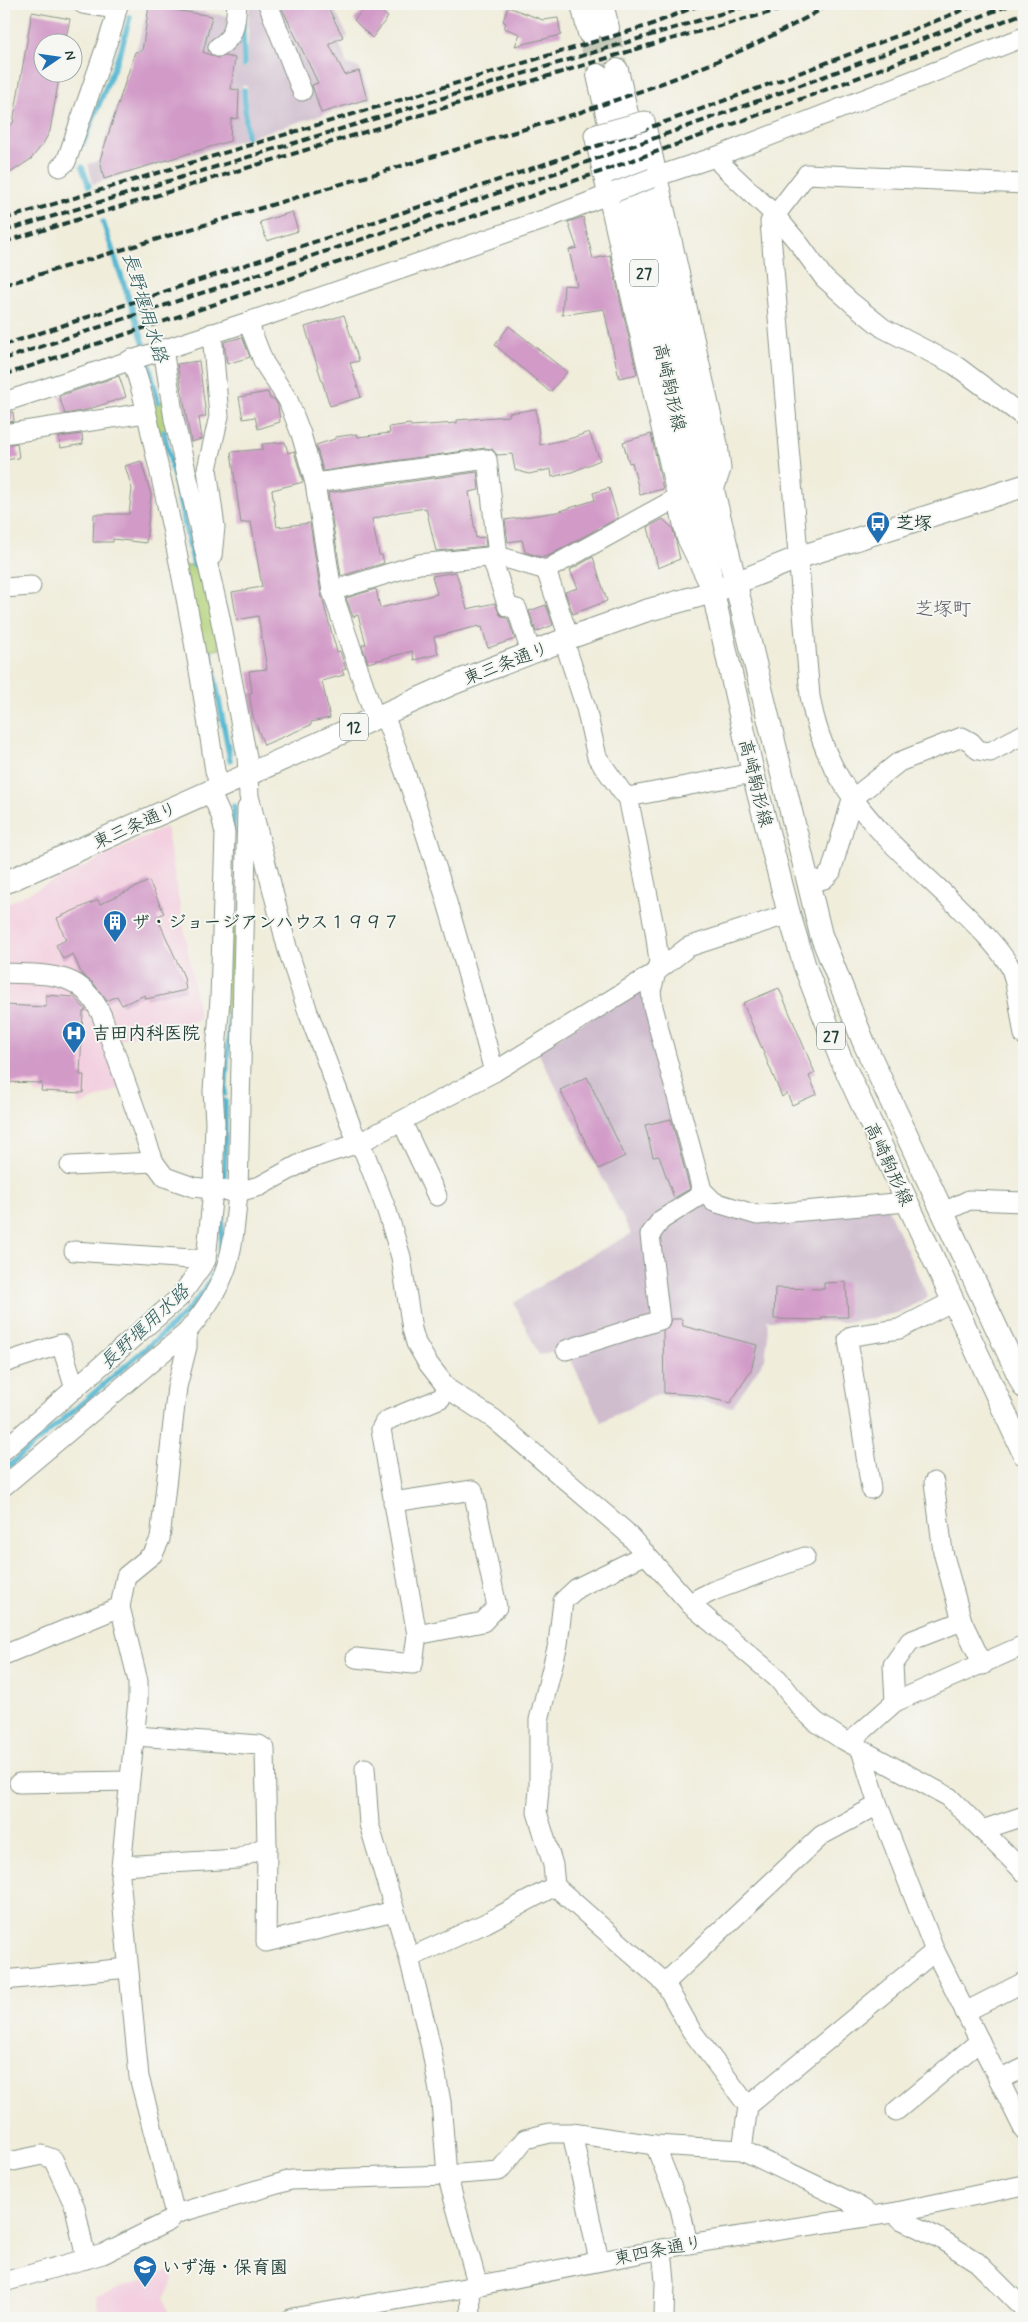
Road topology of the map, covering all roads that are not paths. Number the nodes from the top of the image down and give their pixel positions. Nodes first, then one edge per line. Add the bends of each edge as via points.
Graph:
1 (82, 4) edge
2 (237, 4) edge
3 (268, 4) edge
4 (582, 4) edge
5 (602, 4) edge
6 (117, 6) edge
7 (1024, 37) edge
8 (218, 47) dead end
9 (608, 73) tunnel mouth
10 (302, 91) dead end
11 (718, 156) junction
12 (60, 167) dead end
13 (655, 177) junction
14 (1024, 184) edge
15 (611, 194) junction
16 (774, 214) junction
17 (248, 322) junction
18 (212, 333) junction
19 (160, 350) junction
20 (134, 359) junction
21 (4, 402) edge
22 (145, 412) junction
23 (1024, 417) edge
24 (4, 434) edge
25 (314, 483) junction
26 (1024, 486) edge
27 (695, 492) junction
28 (495, 556) junction
29 (800, 557) junction
30 (546, 570) junction
31 (210, 572) junction
32 (736, 583) junction
33 (31, 585) dead end
34 (4, 588) edge
35 (332, 590) junction
36 (713, 592) junction
37 (566, 639) junction
38 (530, 653) junction
39 (379, 716) junction
40 (1024, 734) edge
41 (753, 773) junction
42 (248, 785) junction
43 (215, 788) junction
44 (628, 797) junction
45 (852, 799) junction
46 (4, 883) edge
47 (808, 883) junction
48 (789, 914) junction
49 (656, 972) junction
50 (4, 973) edge
51 (1024, 1035) edge
52 (494, 1072) junction
53 (402, 1122) junction
54 (359, 1143) junction
55 (154, 1162) junction
56 (70, 1166) dead end
57 (224, 1191) junction
58 (704, 1193) junction
59 (437, 1196) dead end
60 (907, 1202) junction
61 (1024, 1202) edge
62 (942, 1213) junction
63 (74, 1251) dead end
64 (206, 1260) junction
65 (953, 1301) junction
66 (187, 1332) junction
67 (566, 1350) dead end
68 (4, 1363) edge
69 (1024, 1387) edge
70 (75, 1388) junction
71 (448, 1390) junction
72 (6, 1441) edge
73 (1024, 1454) edge
74 (934, 1482) dead end
75 (4, 1486) edge
76 (871, 1489) dead end
77 (393, 1502) junction
78 (646, 1554) junction
79 (805, 1557) dead end
80 (691, 1605) junction
81 (120, 1607) junction
82 (962, 1622) junction
83 (417, 1635) junction
84 (1024, 1645) edge
85 (4, 1655) edge
86 (356, 1658) dead end
87 (983, 1665) junction
88 (895, 1702) junction
89 (136, 1736) junction
90 (855, 1746) junction
91 (365, 1768) dead end
92 (129, 1781) junction
93 (20, 1783) dead end
94 (878, 1805) junction
95 (1024, 1816) edge
96 (982, 1830) junction
97 (267, 1846) junction
98 (121, 1866) junction
99 (1024, 1872) edge
100 (555, 1886) junction
101 (394, 1911) junction
102 (935, 1951) junction
103 (409, 1958) junction
104 (128, 1968) junction
105 (4, 1980) edge
106 (1024, 1982) edge
107 (665, 1983) junction
108 (965, 2012) junction
109 (980, 2041) junction
110 (1024, 2068) edge
111 (999, 2080) junction
112 (748, 2106) junction
113 (896, 2111) dead end
114 (1024, 2130) edge
115 (572, 2134) junction
116 (655, 2145) junction
117 (742, 2150) junction
118 (4, 2163) edge
119 (447, 2175) junction
120 (1024, 2185) edge
121 (892, 2213) junction
122 (175, 2214) junction
123 (872, 2215) junction
124 (688, 2244) junction
125 (662, 2249) junction
126 (86, 2259) junction
127 (599, 2262) junction
128 (4, 2282) edge
129 (474, 2286) junction
130 (1020, 2311) edge
131 (292, 2318) edge
132 (471, 2318) edge
133 (664, 2318) edge

1 - 6 street
2 - 8 street via 233,34 228,42
3 - 10 street
4 - 5 main road via 598,31
6 - 12 street via 66,162
7 - 11 street
9 - 27 main road, 高崎駒形線 / 27
11 - 13 street
11 - 16 street via 721,164
13 - 15 street, bridge
13 - 15 street, bridge via 645,121 594,135
13 - 27 street via 718,444 721,469
14 - 16 street via 807,174
15 - 17 street
15 - 27 street
16 - 23 street via 824,278 883,328 955,366
16 - 29 street via 770,222
17 - 18 street
17 - 25 street via 269,374 288,400
18 - 19 street
18 - 31 street via 219,416 207,469 215,527
19 - 20 street
19 - 31 street
20 - 21 street
20 - 22 street
22 - 24 street
22 - 43 street via 189,612
25 - 28 street via 487,460
25 - 35 street
26 - 29 main road, 東三条通り / 12
27 - 30 street
27 - 32 main road, 高崎駒形線 / 27
27 - 36 main road, 高崎駒形線 / 27
28 - 30 street
28 - 35 street via 419,564
28 - 38 street via 508,607 517,609
29 - 32 main road, 東三条通り / 12
29 - 45 street via 813,714 830,760
30 - 37 street
31 - 42 street via 246,757
32 - 36 main road, 東三条通り / 12
32 - 47 main road, 高崎駒形線 / 27
33 - 34 street
35 - 39 street
36 - 37 main road, 東三条通り / 12 via 645,611
36 - 41 main road, 高崎駒形線 / 27
37 - 38 main road, 東三条通り / 12
37 - 44 street via 598,757
38 - 39 main road, 東三条通り / 12
39 - 42 main road, 東三条通り / 12
39 - 52 street via 411,785
40 - 45 street via 990,752 978,750 962,737 934,747 899,762
41 - 44 street
41 - 48 main road, 高崎駒形線 / 27
42 - 43 main road, 東三条通り / 12
42 - 54 street via 287,947 314,1028
42 - 57 street
43 - 46 main road, 東三条通り / 12
43 - 57 street via 225,833 220,999 213,1091
44 - 49 street via 655,931 659,961
45 - 47 street via 831,872 824,879
45 - 51 street via 871,822 972,921 1010,966
47 - 62 main road, 高崎駒形線 / 27 via 821,935 844,996
48 - 49 street via 688,947
48 - 60 main road, 高崎駒形線 / 27 via 836,1048
49 - 52 street
49 - 58 street via 651,991 653,1007
50 - 55 street via 65,978 86,990 96,1001
52 - 53 street
53 - 54 street
53 - 59 street
54 - 57 street via 309,1159 260,1186
54 - 71 street via 396,1236 416,1343
55 - 56 street
55 - 57 street via 165,1177 176,1182
57 - 64 street
57 - 66 street via 234,1239 226,1272 220,1287
58 - 60 street via 721,1206 757,1215
58 - 67 street via 661,1220 650,1235 660,1320
60 - 65 main road, 高崎駒形線 / 27
61 - 62 street via 969,1200
62 - 69 main road, 高崎駒形線 / 27
63 - 64 street
64 - 70 street via 180,1297
65 - 73 main road, 高崎駒形線 / 27
65 - 76 street via 909,1325 852,1336 848,1340
66 - 75 street
66 - 81 street via 187,1347 177,1387 160,1539 152,1554 126,1576
68 - 70 street via 61,1344
70 - 72 street
71 - 77 street via 441,1398 398,1414 384,1423 381,1429
71 - 78 street via 494,1419 626,1532
74 - 82 street via 943,1552
77 - 83 street
77 - 83 street via 473,1490 497,1607 482,1622
78 - 80 street
78 - 100 street via 577,1588 563,1601 558,1644 539,1720 537,1812 553,1865
79 - 80 street via 713,1591
80 - 90 street via 778,1679 816,1722
81 - 85 street
81 - 89 street via 138,1680
82 - 87 street
82 - 88 street via 910,1641 894,1665
83 - 86 street via 413,1664
84 - 87 street
87 - 88 street
88 - 90 street
89 - 92 street
89 - 97 street via 264,1749
90 - 94 street
90 - 96 street via 949,1797
91 - 101 street via 369,1824
92 - 93 street
92 - 98 street
94 - 102 street
94 - 107 street via 822,1835
95 - 96 street
96 - 99 street
97 - 98 street via 238,1859
97 - 101 street via 266,1942
98 - 104 street
100 - 103 street via 486,1923
100 - 107 street
101 - 103 street
102 - 108 street
102 - 112 street
103 - 119 street via 441,2102
104 - 105 street
104 - 122 street via 139,2077
106 - 108 street
107 - 112 street via 691,2030
108 - 109 street
109 - 111 street
109 - 113 street
110 - 111 street
111 - 114 street
112 - 117 street
115 - 116 street
115 - 119 street via 550,2133 525,2139 499,2171
115 - 127 street
116 - 117 street
116 - 124 street via 680,2208
117 - 123 street
118 - 126 street via 42,2155 53,2159 76,2207
119 - 122 street via 292,2180
119 - 129 street
120 - 121 street, 東四条通り
121 - 123 street, 東四条通り
121 - 130 street via 977,2262
122 - 126 street via 169,2222
123 - 124 street, 東四条通り
124 - 125 street, 東四条通り
125 - 127 street, 東四条通り
125 - 133 street via 666,2282
126 - 128 street
127 - 129 street, 東四条通り
129 - 131 street, 東四条通り
129 - 132 street

